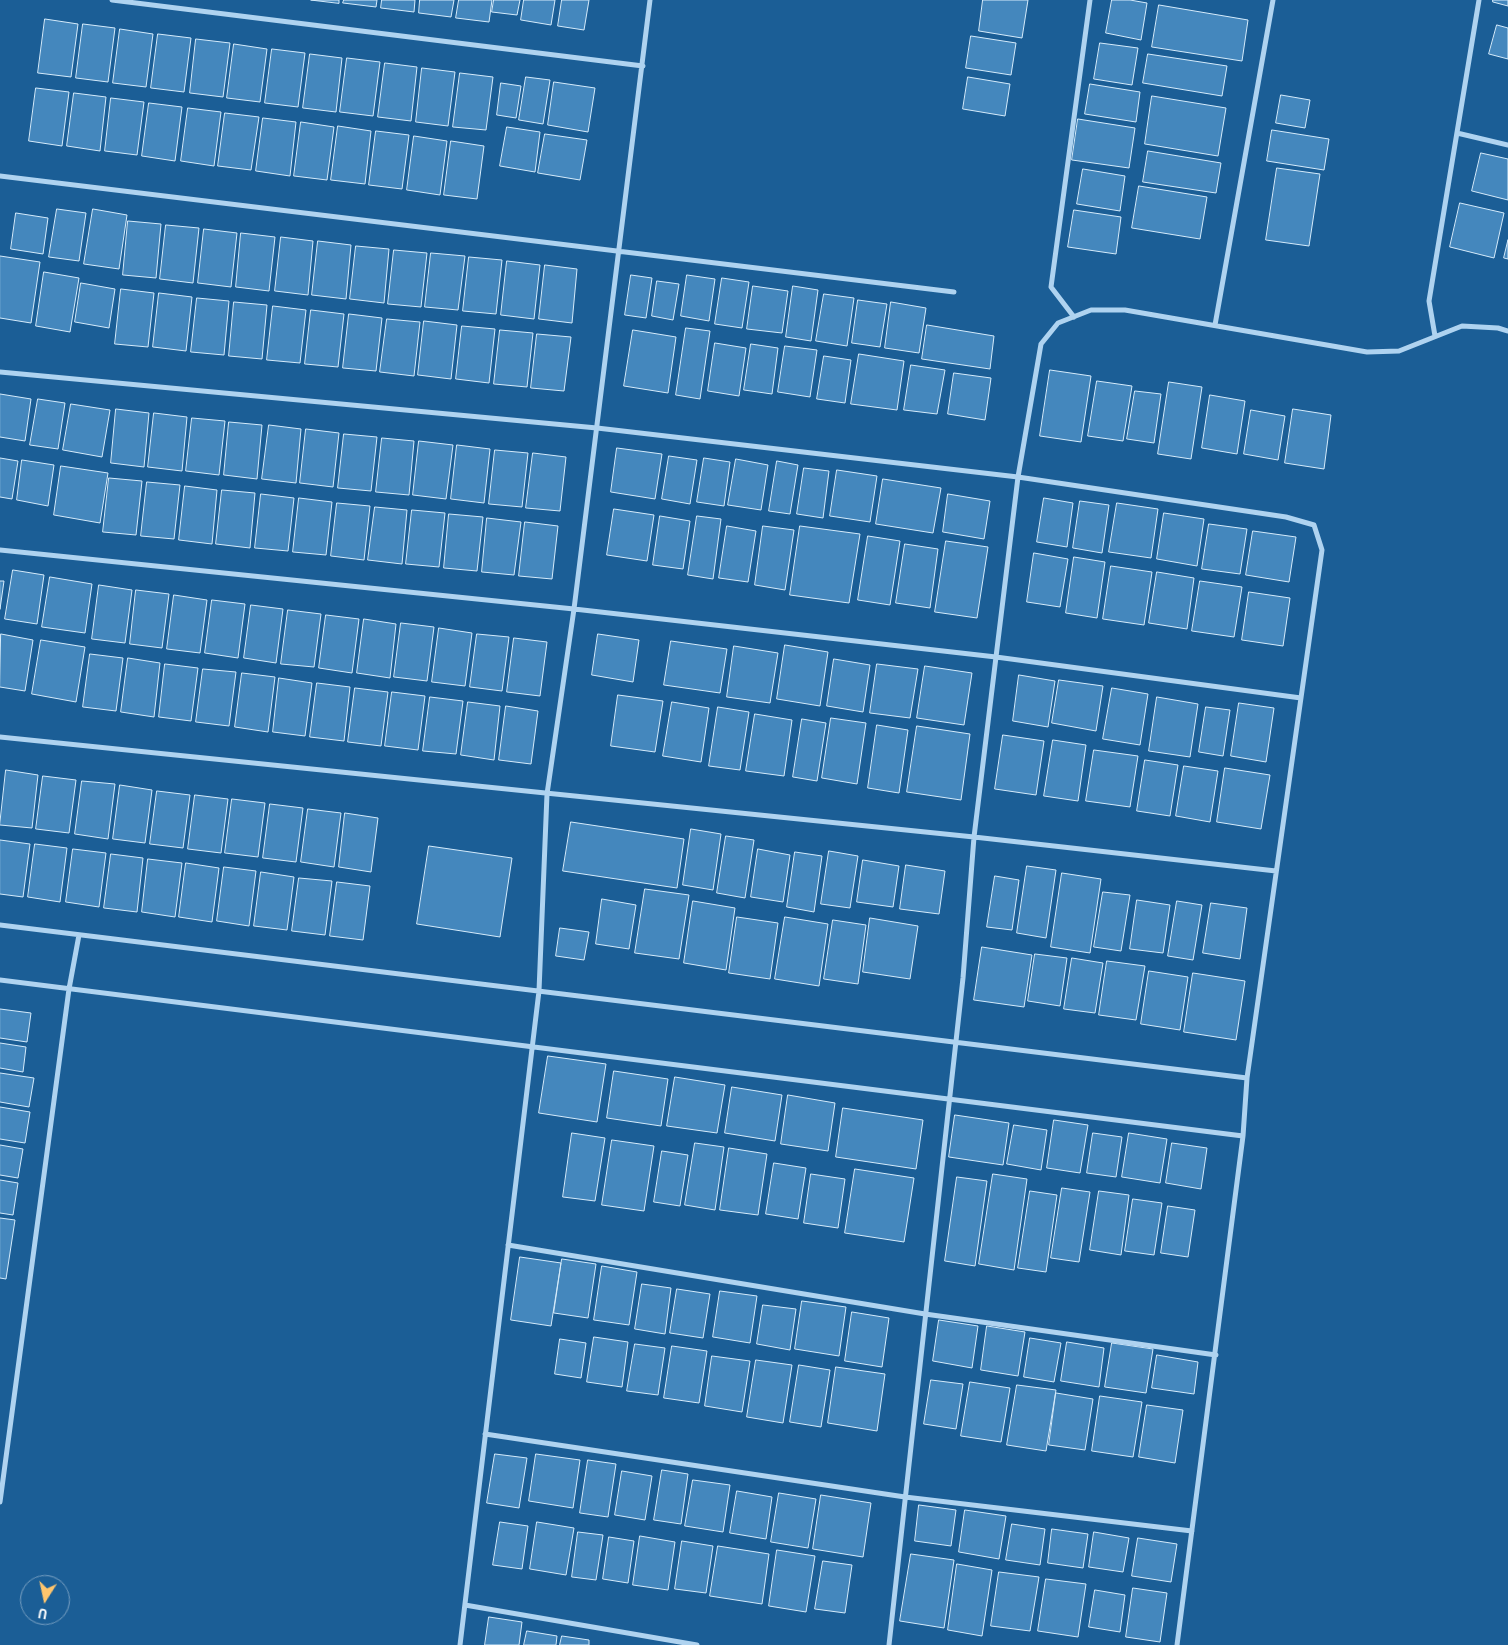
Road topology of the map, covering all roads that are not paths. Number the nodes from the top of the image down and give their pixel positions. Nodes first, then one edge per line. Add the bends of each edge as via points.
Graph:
1 (112, 0) edge
2 (650, 0) edge
3 (1090, 0) edge
4 (1273, 0) edge
5 (1479, 0) edge
6 (643, 66) junction
7 (1457, 133) junction
8 (1508, 145) edge
9 (0, 176) edge
10 (618, 251) junction
11 (954, 292) dead end
12 (1074, 317) junction
13 (1215, 325) junction
14 (1508, 331) edge
15 (1434, 336) junction
16 (0, 372) edge
17 (597, 428) junction
18 (1018, 477) junction
19 (0, 550) edge
20 (574, 609) junction
21 (996, 657) junction
22 (1301, 698) junction
23 (0, 737) edge
24 (547, 794) junction
25 (974, 837) junction
26 (1276, 871) junction
27 (0, 925) edge
28 (79, 935) junction
29 (0, 980) edge
30 (69, 988) junction
31 (539, 991) junction
32 (956, 1042) junction
33 (532, 1047) junction
34 (1246, 1078) junction
35 (949, 1099) junction
36 (1243, 1136) junction
37 (508, 1245) junction
38 (926, 1314) junction
39 (1216, 1355) junction
40 (485, 1434) junction
41 (905, 1497) junction
42 (0, 1502) edge
43 (1192, 1531) junction
44 (465, 1605) junction
45 (460, 1645) edge
46 (698, 1645) edge
47 (889, 1645) edge
48 (1177, 1645) edge

1 - 6 street
2 - 6 street
3 - 12 street via 1051,287
4 - 13 street
5 - 7 street
6 - 10 street
7 - 8 street
7 - 15 street via 1429,301
9 - 10 street
10 - 11 street
10 - 17 street
12 - 13 street via 1091,310 1125,310
12 - 18 street via 1058,323 1041,344
13 - 15 street via 1368,352 1398,351
14 - 15 street via 1462,326
16 - 17 street
17 - 18 street
17 - 20 street
18 - 21 street
18 - 22 street via 1286,516 1314,525 1322,550
19 - 20 street
20 - 21 street
20 - 24 street
21 - 22 street
21 - 25 street
22 - 26 street
23 - 24 street
24 - 25 street
24 - 31 street
25 - 26 street
25 - 32 street
26 - 34 street
27 - 28 street
28 - 30 street
28 - 31 street
29 - 30 street
30 - 33 street
30 - 42 street
31 - 32 street
31 - 33 street
32 - 34 street
32 - 35 street
33 - 35 street
33 - 37 street
34 - 36 street
35 - 36 street
35 - 38 street
36 - 39 street
37 - 38 street
37 - 40 street
38 - 39 street
38 - 41 street
39 - 43 street
40 - 41 street
40 - 44 street
41 - 43 street
41 - 47 street
43 - 48 street
44 - 45 street
44 - 46 street

